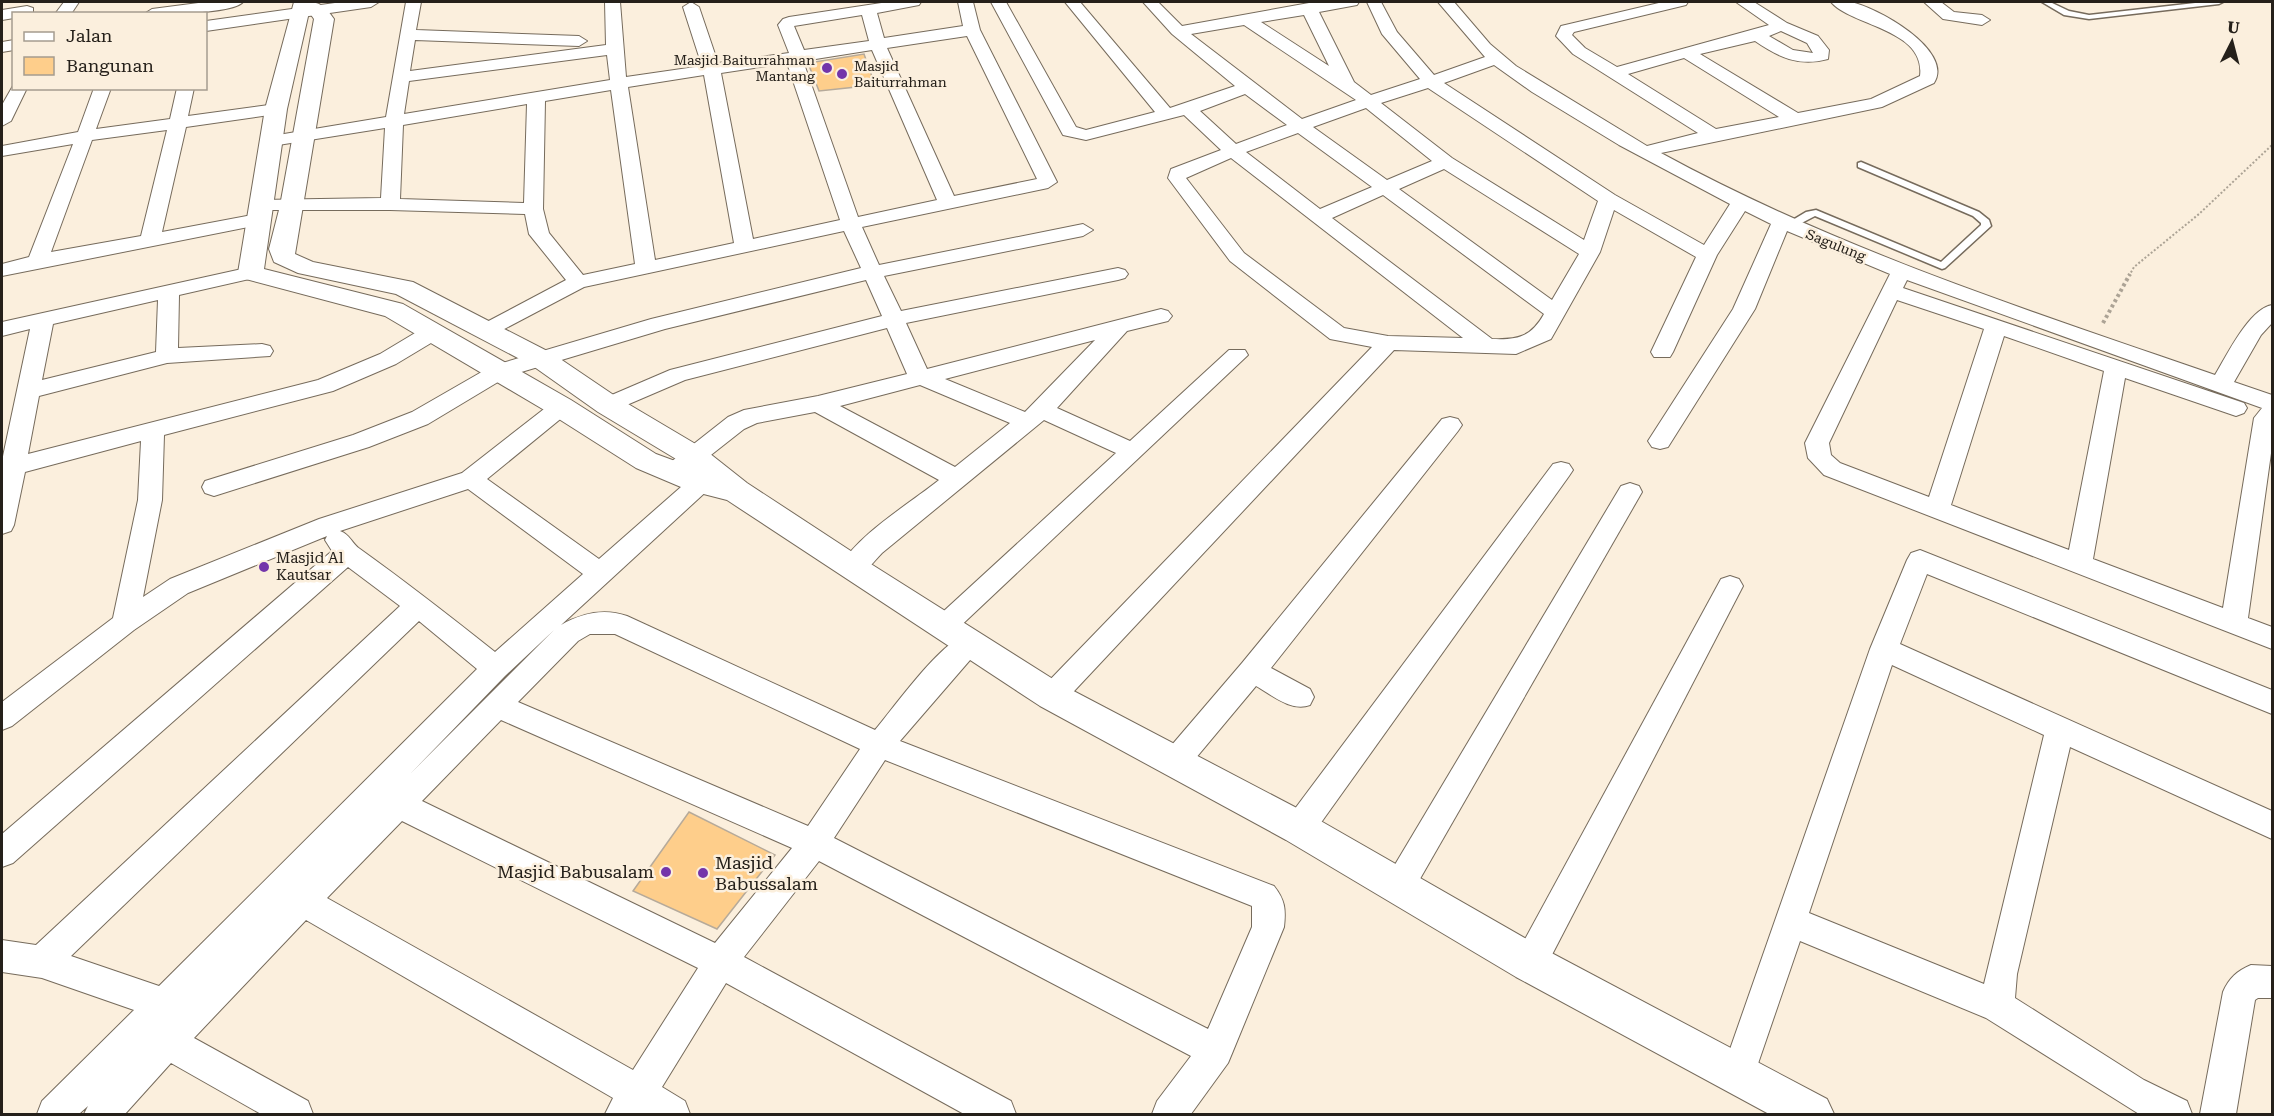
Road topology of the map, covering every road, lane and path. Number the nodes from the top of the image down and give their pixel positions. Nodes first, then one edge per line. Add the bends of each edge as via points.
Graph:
1 (235, 2) edge
2 (371, 2) edge
3 (413, 2) edge
4 (613, 2) edge
5 (914, 2) edge
6 (966, 2) edge
7 (999, 2) edge
8 (1072, 2) edge
9 (1150, 2) edge
10 (1352, 2) edge
11 (1374, 2) edge
12 (1446, 2) edge
13 (1681, 2) edge
14 (1744, 2) edge
15 (1839, 2) edge
16 (1932, 2) edge
17 (2045, 2) edge
18 (2170, 2) edge
19 (2219, 2) edge
20 (691, 6) dead end
21 (2181, 7) junction
22 (1309, 8) junction
23 (868, 10) junction
24 (307, 11) edge
25 (166, 12) edge
26 (1247, 20) junction
27 (1982, 20) dead end
28 (207, 26) edge
29 (1780, 26) junction
30 (972, 30) junction
31 (1178, 31) junction
32 (408, 35) junction
33 (1757, 35) junction
34 (878, 45) junction
35 (614, 46) junction
36 (1686, 52) junction
37 (796, 57) junction
38 (1497, 58) junction
39 (712, 71) junction
40 (1615, 73) junction
41 (403, 77) junction
42 (1431, 82) junction
43 (620, 83) junction
44 (1346, 84) junction
45 (1247, 87) junction
46 (18, 90) edge
47 (102, 90) edge
48 (186, 90) edge
49 (536, 98) junction
50 (1367, 102) junction
51 (276, 109) junction
52 (1188, 109) junction
53 (1165, 113) junction
54 (1797, 120) junction
55 (2, 121) edge
56 (394, 121) junction
57 (179, 122) junction
58 (1303, 126) junction
59 (303, 135) junction
60 (1713, 135) junction
61 (85, 136) junction
62 (272, 141) junction
63 (2272, 145) edge
64 (2, 151) edge
65 (1233, 151) junction
66 (1644, 152) junction
67 (1445, 162) junction
68 (1861, 165) dead end
69 (1386, 187) junction
70 (1608, 199) junction
71 (948, 203) junction
72 (1740, 203) junction
73 (390, 204) junction
74 (533, 209) junction
75 (1320, 216) junction
76 (289, 218) junction
77 (258, 221) junction
78 (1785, 224) junction
79 (851, 225) junction
80 (1083, 230) dead end
81 (150, 241) junction
82 (745, 247) junction
83 (1590, 252) junction
84 (1707, 255) junction
85 (38, 261) junction
86 (646, 269) junction
87 (2, 270) edge
88 (872, 272) junction
89 (251, 273) junction
90 (1118, 274) dead end
91 (1937, 274) junction
92 (1897, 281) junction
93 (578, 282) junction
94 (169, 292) junction
95 (2272, 311) edge
96 (1557, 313) junction
97 (1161, 316) dead end
98 (894, 319) junction
99 (43, 320) junction
100 (1120, 326) junction
101 (1996, 326) junction
102 (2, 329) edge
103 (489, 330) junction
104 (433, 332) junction
105 (2094, 339) junction
106 (1388, 343) junction
107 (1488, 347) junction
108 (262, 351) dead end
109 (1662, 352) dead end
110 (1237, 355) dead end
111 (167, 356) junction
112 (543, 360) junction
113 (2116, 367) junction
114 (500, 371) junction
115 (920, 377) junction
116 (2221, 384) junction
117 (28, 391) junction
118 (818, 404) junction
119 (608, 405) junction
120 (561, 407) junction
121 (2270, 410) edge
122 (1035, 416) junction
123 (1450, 425) dead end
124 (153, 431) junction
125 (1660, 441) dead end
126 (1132, 451) junction
127 (6, 468) edge
128 (1561, 470) dead end
129 (703, 475) junction
130 (471, 479) junction
131 (957, 479) junction
132 (214, 487) dead end
133 (1630, 492) dead end
134 (1937, 509) junction
135 (2, 525) edge
136 (328, 526) junction
137 (347, 553) junction
138 (2079, 564) junction
139 (852, 568) junction
140 (600, 573) junction
141 (1730, 586) dead end
142 (418, 605) junction
143 (125, 623) junction
144 (2234, 624) junction
145 (956, 636) junction
146 (2272, 638) edge
147 (1884, 649) junction
148 (495, 668) junction
149 (1252, 671) junction
150 (1052, 696) junction
151 (1300, 697) dead end
152 (2272, 702) edge
153 (495, 705) junction
154 (2, 718) edge
155 (2060, 729) junction
156 (879, 745) junction
157 (1175, 762) junction
158 (399, 805) junction
159 (2272, 825) edge
160 (1299, 828) junction
161 (814, 843) junction
162 (2, 853) edge
163 (1398, 888) junction
164 (303, 901) junction
165 (1790, 921) junction
166 (2, 956) edge
167 (42, 962) junction
168 (720, 962) junction
169 (1530, 963) junction
170 (2272, 982) edge
171 (164, 1004) junction
172 (1998, 1006) junction
173 (167, 1042) junction
174 (1216, 1051) junction
175 (1738, 1075) junction
176 (631, 1104) edge
177 (55, 1114) edge
178 (102, 1114) edge
179 (295, 1114) edge
180 (672, 1114) edge
181 (998, 1114) edge
182 (1170, 1114) edge
183 (1812, 1114) edge
184 (2174, 1114) edge
185 (2218, 1114) edge

1 - 25 street
2 - 24 street
3 - 32 street
4 - 35 street
5 - 23 street
6 - 30 street
7 - 53 street via 1069,131 1086,135
8 - 53 street
9 - 31 street
10 - 22 street
11 - 42 street via 1390,34
12 - 38 street, Sagulung
13 - 40 street via 1567,29 1564,36 1579,51
14 - 29 street
15 - 54 street via 1908,37 1929,64 1928,79 1876,103
16 - 27 street via 1949,16
17 - 21 lane via 2067,14 2089,16
18 - 21 lane
19 - 21 lane
20 - 39 street
22 - 26 street
22 - 44 street
23 - 34 street
23 - 37 street via 789,22 786,25
24 - 28 street
24 - 51 street
24 - 59 street
26 - 31 street
26 - 44 street
29 - 33 street
29 - 33 street via 1817,44 1822,56 1794,56
30 - 34 street
30 - 71 street via 1048,182
31 - 45 street
32 - 35 street
32 - 41 street
33 - 36 street
34 - 37 street
34 - 71 street
35 - 41 street
35 - 43 street
36 - 40 street
36 - 54 street
37 - 39 street
37 - 79 street
38 - 42 street
38 - 66 street, Sagulung via 1567,107
39 - 43 street
39 - 82 street
40 - 60 street
41 - 56 street
42 - 50 street
42 - 70 street
43 - 49 street
43 - 86 street
44 - 50 street
45 - 52 street
45 - 58 street
46 - 55 street
47 - 61 street
48 - 57 street
49 - 56 street
49 - 74 street
50 - 58 street
50 - 67 street
51 - 57 street
51 - 62 street
52 - 53 street
52 - 65 street
54 - 60 street
56 - 59 street
56 - 73 street
57 - 61 street
57 - 81 street
58 - 65 street
58 - 69 street
59 - 62 street
59 - 76 street
60 - 66 street
61 - 64 street
61 - 85 street
62 - 77 street
63 - 105 path via 2199,214 2134,267
65 - 75 street
65 - 106 street via 1177,176 1238,257 1338,334
66 - 72 street, Sagulung
67 - 69 street
67 - 83 street
68 - 91 lane via 1976,214 1986,222
69 - 75 street
69 - 96 street
70 - 83 street
70 - 84 street
71 - 79 street
72 - 78 street, Sagulung
72 - 84 street
73 - 74 street
73 - 76 street
74 - 93 street via 539,234
75 - 107 street
76 - 77 street
76 - 103 street via 281,249 290,262 404,288
77 - 81 street
77 - 89 street
78 - 91 lane via 1816,213
78 - 92 street, Sagulung
78 - 125 street via 1744,309
79 - 82 street
79 - 88 street
80 - 88 street
81 - 85 street
82 - 86 street
83 - 96 street
84 - 109 street
85 - 87 street
86 - 93 street
88 - 98 street
88 - 112 street via 659,324
89 - 94 street
89 - 104 street via 394,309
90 - 98 street
91 - 92 street, Sagulung
91 - 105 street, Sagulung
92 - 101 street
92 - 134 street via 1817,443 1820,458 1832,469
93 - 103 street
94 - 99 street
94 - 111 street
95 - 116 street via 2253,331
96 - 107 street via 1543,334 1516,347
97 - 100 street
98 - 115 street
98 - 119 street via 678,375
99 - 102 street
99 - 117 street
100 - 115 street
100 - 122 street
101 - 113 street
101 - 134 street
103 - 112 street
104 - 114 street
104 - 124 street via 351,377
105 - 116 street, Sagulung
106 - 107 street
106 - 150 street
108 - 111 street
110 - 126 street
111 - 117 street
112 - 114 street
112 - 119 street
113 - 121 street
113 - 138 street
114 - 120 street
114 - 132 street via 420,418 361,441
115 - 118 street
115 - 122 street
116 - 121 street, Sagulung
117 - 127 street
118 - 129 street via 752,416 736,423
118 - 131 street
119 - 129 street
120 - 129 street via 646,461
120 - 130 street
121 - 144 street
122 - 126 street
122 - 131 street
123 - 149 street
124 - 127 street
124 - 143 street via 150,500
126 - 145 street
127 - 135 street
128 - 160 street
129 - 139 street
129 - 140 street
130 - 136 street
130 - 140 street
131 - 139 street via 873,546
133 - 163 street
134 - 138 street
136 - 137 street
136 - 143 street via 179,586
137 - 142 street
137 - 162 street
138 - 144 street
139 - 145 street
140 - 148 street
141 - 169 street
142 - 148 street
142 - 167 street
143 - 154 street
144 - 146 street
145 - 150 street
145 - 156 street via 950,662
147 - 152 street via 1920,560
147 - 155 street
147 - 165 street
148 - 171 street
149 - 151 street
149 - 157 street
150 - 157 street
153 - 156 street via 569,633 586,623 618,623
153 - 158 street
153 - 161 street
155 - 159 street
155 - 172 street via 2001,974
156 - 161 street
156 - 174 street via 1263,896 1270,906 1268,927
157 - 160 street
158 - 164 street
158 - 168 street
160 - 163 street
161 - 168 street
161 - 174 street
163 - 169 street
164 - 173 street
164 - 176 street
165 - 172 street
165 - 175 street
166 - 167 street
167 - 171 street
168 - 176 street
168 - 181 street
169 - 175 street
170 - 185 street via 2251,981 2240,992
171 - 177 street
172 - 184 street via 2132,1092
173 - 178 street
173 - 179 street
174 - 182 street
175 - 183 street
176 - 180 street

